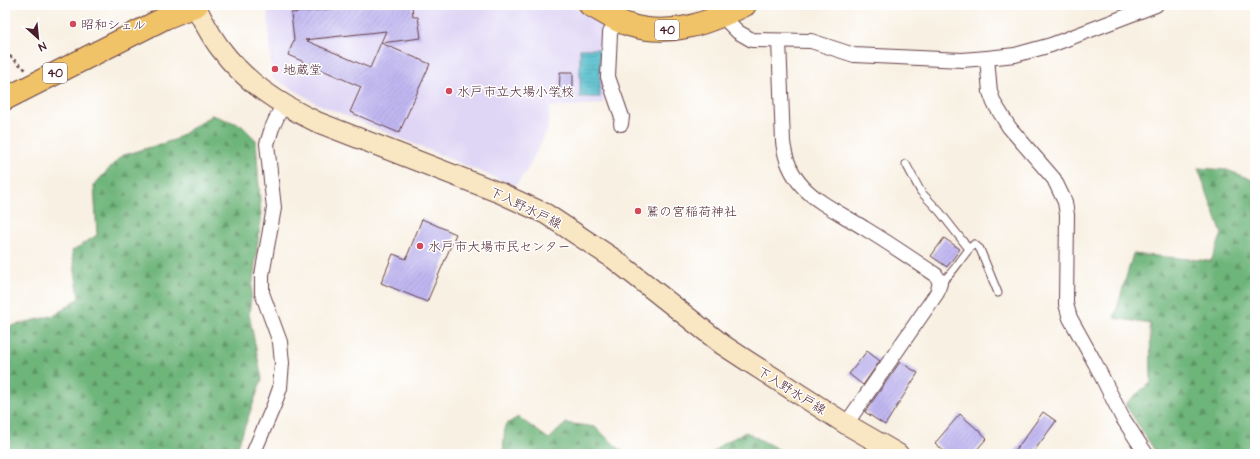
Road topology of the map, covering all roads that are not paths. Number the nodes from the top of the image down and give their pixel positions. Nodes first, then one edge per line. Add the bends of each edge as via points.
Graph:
1 (195, 5) edge
2 (590, 5) edge
3 (745, 5) edge
4 (1156, 5) edge
5 (724, 16) junction
6 (616, 20) junction
7 (780, 41) junction
8 (987, 58) junction
9 (5, 100) edge
10 (283, 104) junction
11 (621, 124) dead end
12 (906, 164) dead end
13 (968, 249) junction
14 (940, 282) junction
15 (998, 293) dead end
16 (846, 424) junction
17 (253, 454) edge
18 (898, 454) edge
19 (1146, 454) edge

1 - 9 main road, 40
1 - 10 main road, 下入野水戸線 via 219,47 237,69 258,88
2 - 6 main road, 40
3 - 5 main road, 40
4 - 8 street via 1051,44 1015,55
5 - 6 main road, 40 via 695,26 665,30 647,29
5 - 7 street via 738,32 752,40
6 - 11 street via 610,33 608,77 622,117
7 - 8 street via 810,41 854,55 962,60
7 - 14 street via 783,142 794,176 820,201 936,275
8 - 19 street via 990,92 994,103 1009,127 1054,179 1065,202 1066,304 1070,318 1122,417
10 - 16 main road, 下入野水戸線 via 317,122 500,193 546,214 614,259 723,345
10 - 17 street via 267,144 274,208 262,275 262,293 280,342 280,388
12 - 13 lane via 921,192
13 - 14 lane via 947,278
13 - 15 lane via 974,244 980,249
14 - 16 street via 937,293
16 - 18 main road, 下入野水戸線

